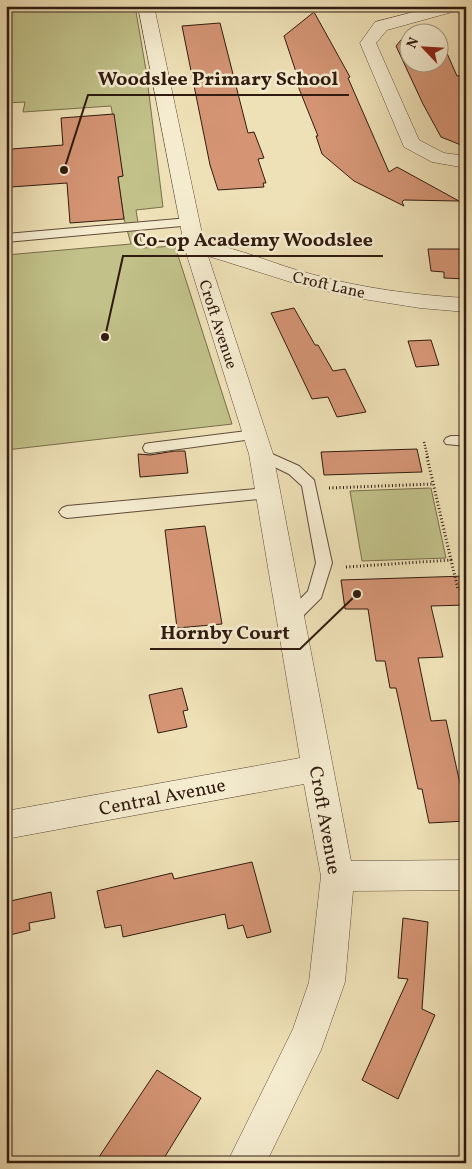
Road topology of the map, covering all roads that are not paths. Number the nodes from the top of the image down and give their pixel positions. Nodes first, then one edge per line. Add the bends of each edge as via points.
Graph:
1 (146, 6) edge
2 (457, 6) edge
3 (466, 162) edge
4 (189, 222) junction
5 (6, 238) edge
6 (195, 249) junction
7 (466, 305) edge
8 (466, 440) edge
9 (451, 441) dead end
10 (258, 445) junction
11 (150, 448) dead end
12 (268, 493) junction
13 (67, 512) dead end
14 (290, 618) junction
15 (317, 768) junction
16 (6, 825) edge
17 (466, 875) edge
18 (338, 876) junction
19 (246, 1163) edge

1 - 4 street, Croft Avenue
2 - 3 street via 381,26 368,43 411,143 439,158
4 - 5 lane
4 - 6 street, Croft Avenue
6 - 7 street, Croft Lane via 209,249 344,289
6 - 10 street, Croft Avenue
8 - 9 lane
10 - 11 lane
10 - 12 street, Croft Avenue
10 - 14 lane via 308,484 324,563 315,594
12 - 13 lane
12 - 14 street, Croft Avenue
14 - 15 street, Croft Avenue
15 - 16 street, Central Avenue
15 - 18 street, Croft Avenue
17 - 18 street
18 - 19 street, Croft Avenue via 328,982 308,1037

